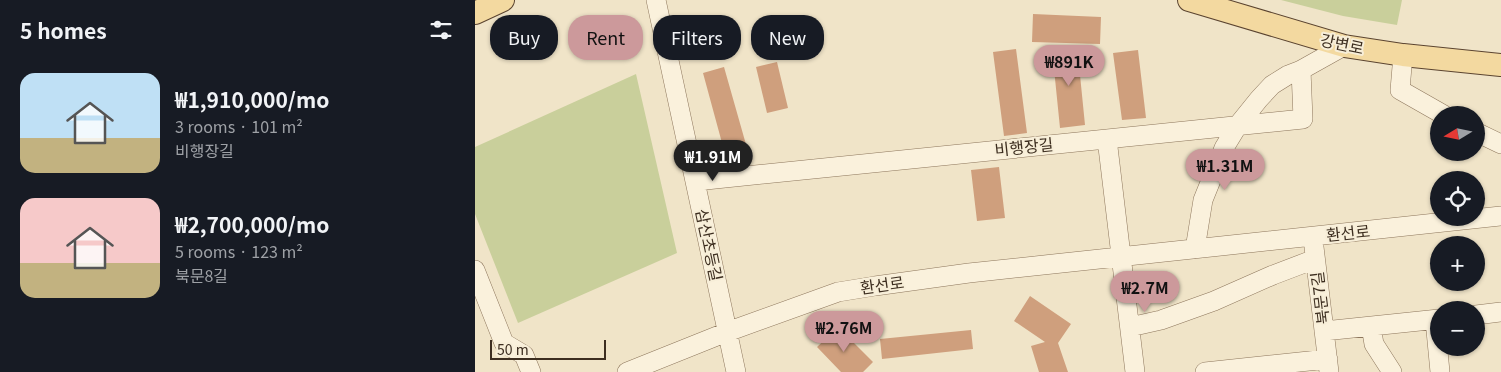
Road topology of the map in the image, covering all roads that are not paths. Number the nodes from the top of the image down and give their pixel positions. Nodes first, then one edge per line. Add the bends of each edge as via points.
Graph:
1 (503, 0) edge
2 (656, 0) edge
3 (1189, 0) edge
4 (475, 13) edge
5 (1344, 46) junction
6 (1403, 55) junction
7 (1501, 65) edge
8 (1301, 70) junction
9 (1430, 107) edge
10 (1238, 125) junction
11 (1485, 136) edge
12 (1107, 138) junction
13 (1501, 144) edge
14 (696, 181) junction
15 (1501, 216) edge
16 (1313, 236) junction
17 (1195, 249) junction
18 (1121, 257) junction
19 (1315, 259) junction
20 (475, 270) edge
21 (1501, 312) edge
22 (1485, 314) edge
23 (1430, 320) edge
24 (1371, 326) junction
25 (1129, 328) junction
26 (1324, 331) junction
27 (727, 332) junction
28 (1439, 356) edge
29 (1328, 366) edge
30 (1237, 370) edge
31 (531, 372) edge
32 (627, 372) edge
33 (736, 372) edge
34 (1135, 372) edge
35 (1205, 372) edge
36 (1392, 372) edge
37 (1440, 372) edge

1 - 4 main road
2 - 14 street, 삼산초등길
3 - 5 main road, 강변로
5 - 6 main road, 강변로
5 - 8 street
6 - 7 main road, 강변로
6 - 9 street via 1400,90
8 - 10 street via 1272,85
8 - 10 street, 비행장길 via 1303,120
10 - 12 street, 비행장길
10 - 17 street via 1224,148 1203,200
11 - 13 street
12 - 14 street, 비행장길
12 - 18 street
14 - 27 street, 삼산초등길
15 - 16 street, 환선로
16 - 17 street, 환선로
16 - 19 street, 북문7길
17 - 18 street, 환선로
18 - 25 street
18 - 27 street, 환선로 via 838,292
19 - 25 street via 1215,301
19 - 26 street, 북문7길
20 - 31 street via 504,343 524,355
21 - 22 street
23 - 24 street
24 - 26 street
24 - 36 street via 1374,344
25 - 34 street
26 - 29 street, 북문7길
27 - 32 street, 환선로
27 - 33 street, 삼산초등길
28 - 37 street
29 - 30 street, 북문7길
30 - 35 street, 북문7길

